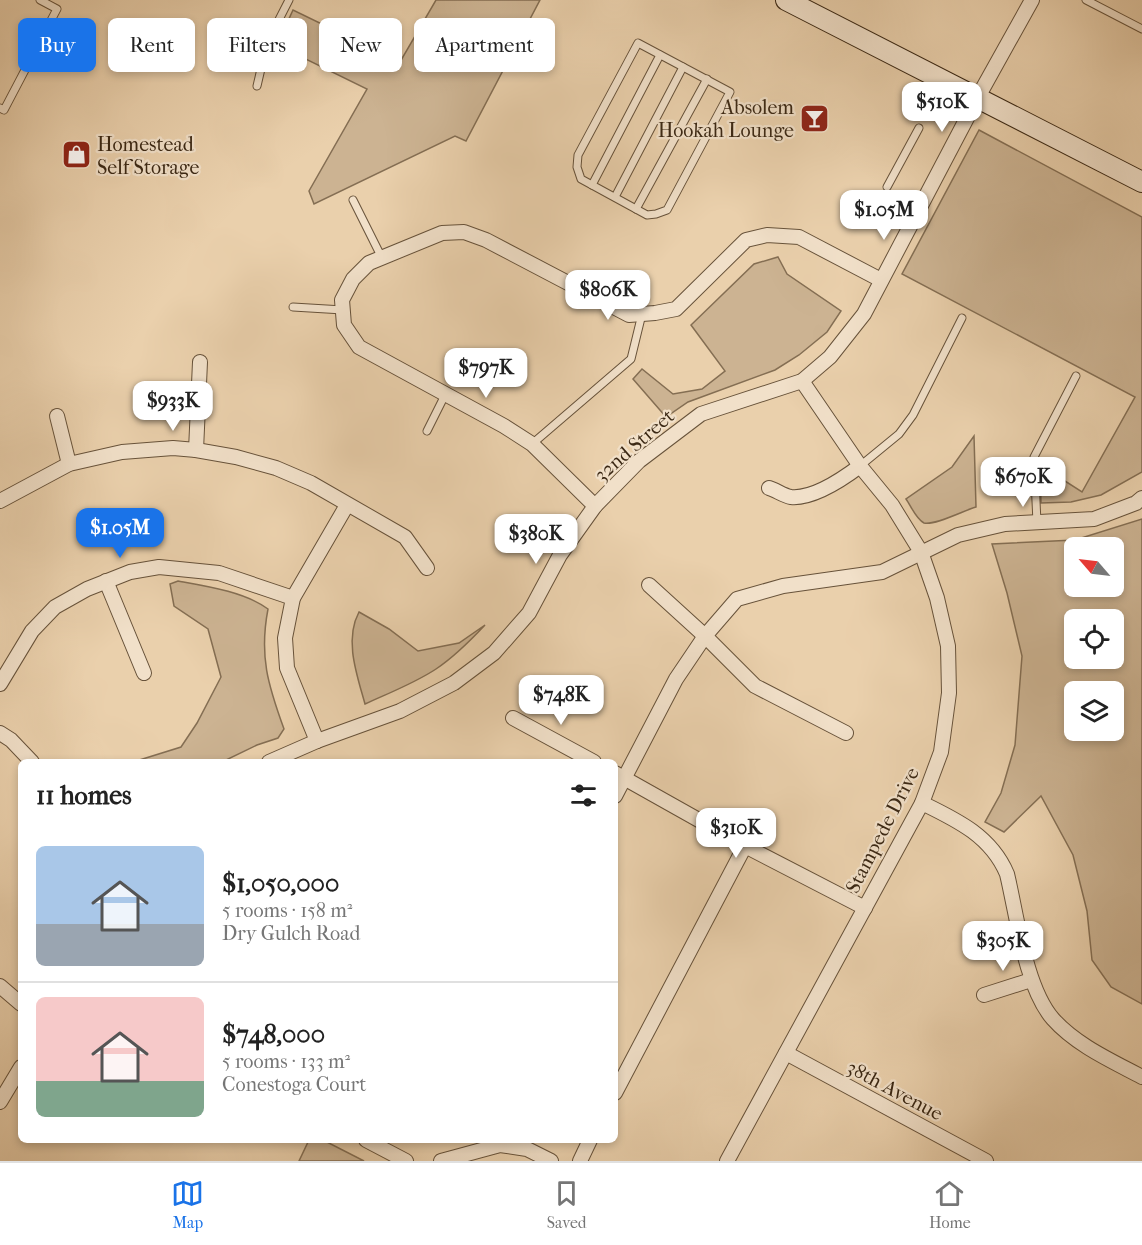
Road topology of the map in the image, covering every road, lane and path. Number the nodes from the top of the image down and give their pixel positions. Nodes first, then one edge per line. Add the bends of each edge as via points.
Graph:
1 (40, 0) edge
2 (289, 0) edge
3 (786, 0) edge
4 (1032, 0) edge
5 (1086, 0) edge
6 (1142, 29) edge
7 (660, 55) junction
8 (683, 67) junction
9 (706, 79) junction
10 (258, 86) dead end
11 (978, 97) junction
12 (0, 108) edge
13 (919, 128) dead end
14 (1142, 182) edge
15 (592, 185) junction
16 (887, 187) dead end
17 (615, 197) junction
18 (354, 200) dead end
19 (636, 209) junction
20 (382, 258) junction
21 (882, 280) junction
22 (293, 307) dead end
23 (343, 310) junction
24 (642, 314) junction
25 (962, 318) dead end
26 (200, 362) dead end
27 (1076, 376) dead end
28 (802, 381) junction
29 (445, 395) junction
30 (57, 416) dead end
31 (427, 431) dead end
32 (532, 444) junction
33 (196, 450) junction
34 (69, 464) junction
35 (860, 466) junction
36 (769, 488) dead end
37 (1142, 498) edge
38 (0, 501) edge
39 (347, 505) junction
40 (595, 506) junction
41 (1037, 523) junction
42 (921, 552) junction
43 (427, 567) dead end
44 (106, 581) junction
45 (649, 585) dead end
46 (293, 598) junction
47 (705, 636) junction
48 (144, 673) dead end
49 (0, 684) edge
50 (513, 718) dead end
51 (0, 733) edge
52 (846, 733) dead end
53 (317, 741) junction
54 (29, 759) edge
55 (276, 759) edge
56 (588, 759) edge
57 (620, 776) edge
58 (922, 803) junction
59 (745, 846) junction
60 (865, 908) junction
61 (1031, 980) junction
62 (0, 986) edge
63 (984, 995) dead end
64 (18, 1001) edge
65 (786, 1053) junction
66 (18, 1072) edge
67 (1142, 1077) edge
68 (618, 1087) edge
69 (0, 1102) edge
70 (372, 1143) edge
71 (589, 1143) edge
72 (473, 1146) edge
73 (406, 1161) edge
74 (441, 1161) edge
75 (551, 1161) edge
76 (580, 1161) edge
77 (727, 1161) edge
78 (986, 1161) edge

1 - 12 lane via 57,9 4,110
2 - 10 lane via 267,43
3 - 11 main road
4 - 11 street
5 - 6 lane
7 - 8 lane
7 - 15 lane
7 - 15 lane via 638,43 578,155 581,179
8 - 9 lane
8 - 17 lane
9 - 19 lane
9 - 19 lane via 730,92 667,210 647,215
11 - 14 main road
11 - 21 street
13 - 16 lane
15 - 17 lane
17 - 19 lane
18 - 20 lane
20 - 23 street via 369,263 353,279 342,300
20 - 24 street via 442,233 464,232 629,315
21 - 24 street via 799,237 767,235 746,240 676,309
21 - 28 street via 864,314 830,357
22 - 23 lane
23 - 29 street via 344,325 359,347
24 - 32 lane via 631,359
25 - 35 lane via 913,415 899,434
26 - 33 street
27 - 41 lane via 1034,457
28 - 35 street, Stampede Drive
28 - 40 street, 32nd Street via 701,414 639,461
29 - 31 lane
29 - 32 street
30 - 34 street
32 - 40 street
33 - 34 street via 122,452
33 - 39 street via 276,468
34 - 38 street
35 - 36 street via 839,482 813,493 791,497
35 - 42 street, Stampede Drive via 892,505
37 - 41 street via 1094,519
39 - 43 street via 405,537
39 - 46 street
40 - 53 street, 32nd Street via 560,555 529,613 494,653 454,683 400,711
41 - 42 street via 1005,524 958,535
42 - 47 street via 882,572 783,586 737,599
42 - 58 street, Stampede Drive via 948,646 949,693 941,753
44 - 46 street via 159,567 196,570 219,573
44 - 48 street
44 - 49 street via 55,608 32,631
45 - 47 street
46 - 53 street via 285,638 287,668
47 - 52 street via 755,686
47 - 57 street
50 - 56 street
51 - 54 street
53 - 55 street, 32nd Street
57 - 59 street
58 - 60 street, Stampede Drive
58 - 61 street via 956,819 985,840 1001,860
59 - 60 street
59 - 68 street
60 - 65 street, Stampede Drive
61 - 63 street
61 - 67 street via 1052,1018 1077,1040
62 - 64 street
65 - 77 street, Stampede Drive
65 - 78 street, 38th Avenue
66 - 69 street
70 - 73 street
71 - 76 street
72 - 74 street
72 - 75 street via 527,1149

